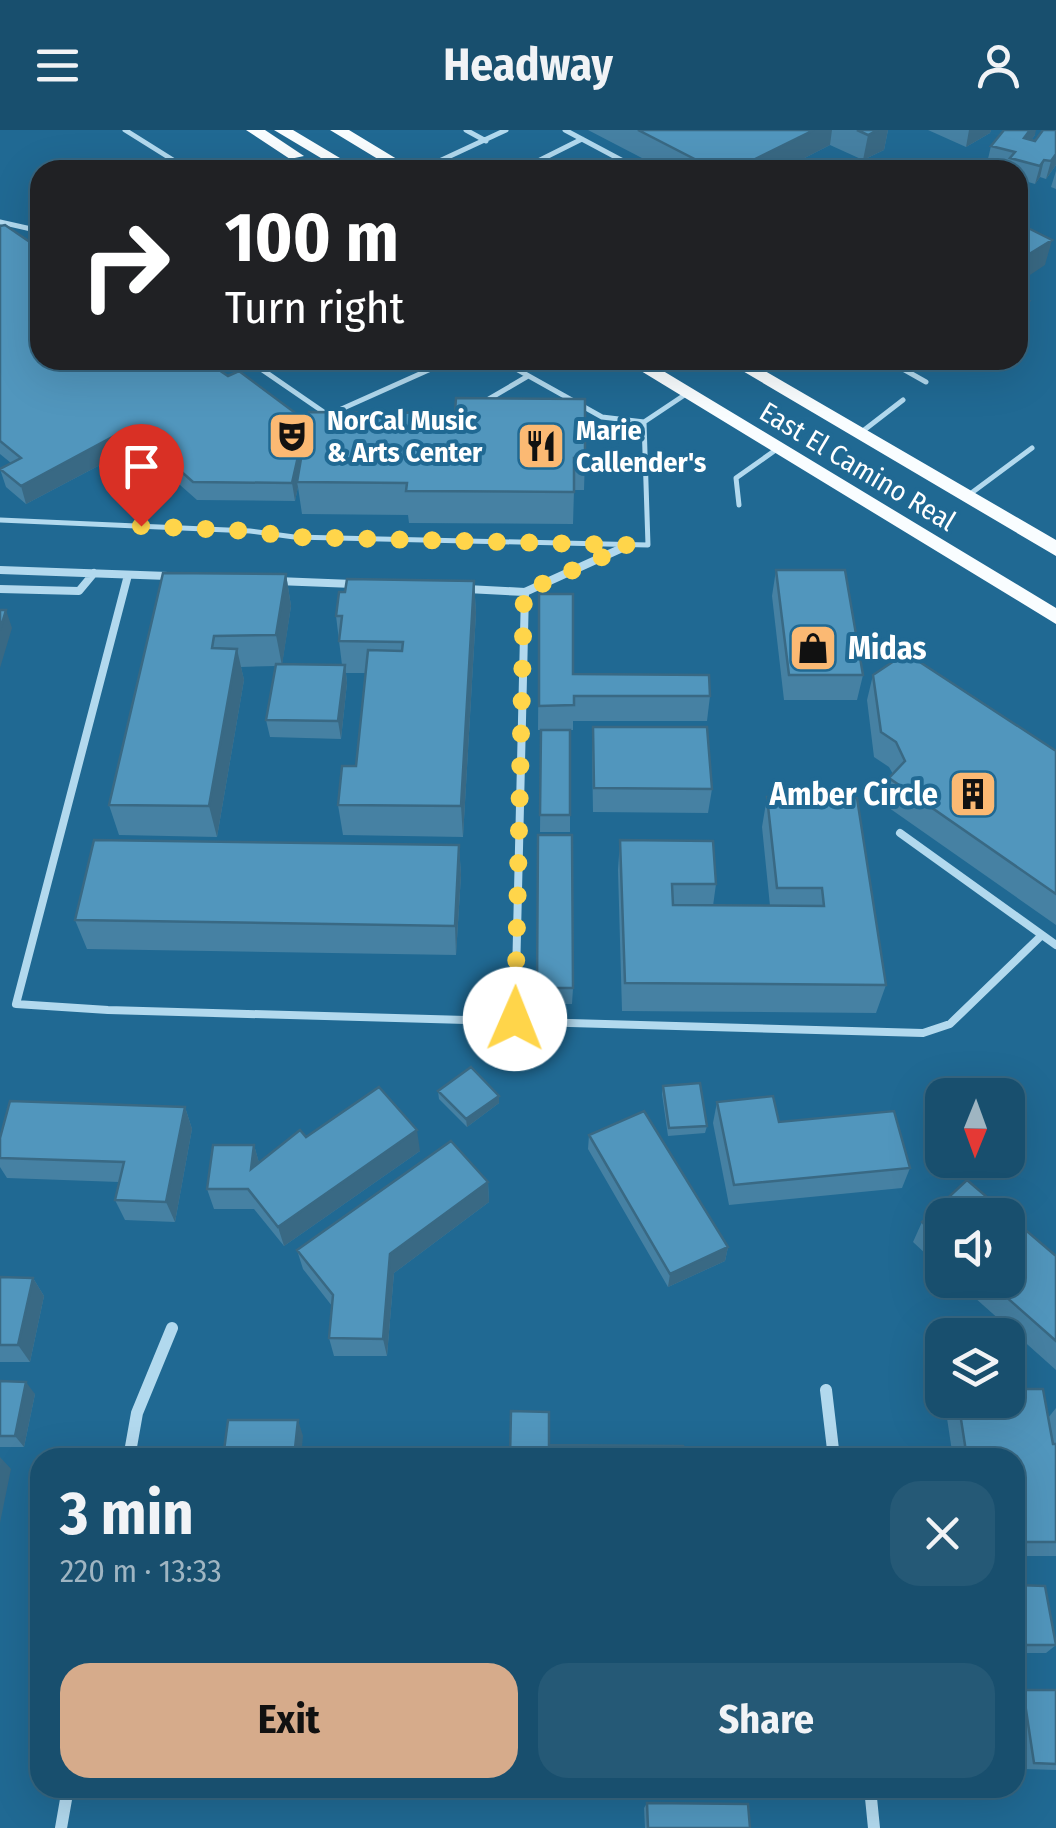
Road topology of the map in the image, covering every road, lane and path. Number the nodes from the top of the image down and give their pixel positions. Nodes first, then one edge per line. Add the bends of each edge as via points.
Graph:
1 (125, 130) edge
2 (254, 130) edge
3 (282, 130) edge
4 (338, 130) edge
5 (466, 130) edge
6 (506, 130) edge
7 (565, 130) edge
8 (582, 139) junction
9 (486, 141) junction
10 (173, 160) edge
11 (304, 160) edge
12 (334, 160) edge
13 (390, 160) edge
14 (443, 160) edge
15 (540, 160) edge
16 (621, 160) edge
17 (0, 222) edge
18 (30, 229) edge
19 (262, 370) edge
20 (429, 370) edge
21 (518, 370) edge
22 (648, 370) edge
23 (750, 370) edge
24 (905, 370) edge
25 (528, 376) junction
26 (926, 382) dead end
27 (686, 394) junction
28 (903, 400) dead end
29 (470, 410) edge
30 (328, 416) junction
31 (342, 422) edge
32 (644, 422) junction
33 (858, 434) junction
34 (777, 448) junction
35 (1032, 448) dead end
36 (966, 497) junction
37 (739, 504) dead end
38 (0, 520) edge
39 (629, 545) junction
40 (1056, 549) edge
41 (0, 570) edge
42 (94, 572) junction
43 (128, 575) junction
44 (186, 577) edge
45 (263, 580) edge
46 (357, 584) edge
47 (450, 588) edge
48 (0, 589) edge
49 (524, 592) junction
50 (1056, 617) edge
51 (900, 833) dead end
52 (1042, 935) junction
53 (1056, 945) edge
54 (515, 1019) junction
55 (172, 1328) dead end
56 (826, 1390) dead end
57 (130, 1448) edge
58 (833, 1448) edge
59 (66, 1798) edge
60 (871, 1798) edge
61 (60, 1828) edge
62 (874, 1828) edge

1 - 10 lane
2 - 11 main road
3 - 12 main road
4 - 13 main road
5 - 9 lane
6 - 9 lane
7 - 8 lane
8 - 15 lane
8 - 16 lane
9 - 14 lane
17 - 18 lane
19 - 30 lane
20 - 30 lane
21 - 25 lane
22 - 27 main road, East El Camino Real
23 - 33 main road, East El Camino Real
24 - 26 lane
25 - 29 lane
25 - 32 lane via 602,417
27 - 32 lane
27 - 34 main road, East El Camino Real
28 - 33 lane
30 - 31 lane
32 - 39 lane via 648,545
33 - 36 main road, East El Camino Real
34 - 37 lane via 736,478
34 - 50 main road, East El Camino Real
35 - 36 lane
36 - 40 main road, East El Camino Real
38 - 39 lane via 294,537
39 - 49 lane
41 - 42 lane
42 - 43 lane
42 - 48 lane via 78,590
43 - 44 lane
43 - 54 lane via 16,1004
45 - 46 lane
47 - 49 lane
49 - 54 lane
51 - 52 lane
52 - 53 lane
52 - 54 lane via 950,1024 924,1033
55 - 57 street via 137,1412
56 - 58 street
59 - 61 street
60 - 62 street

